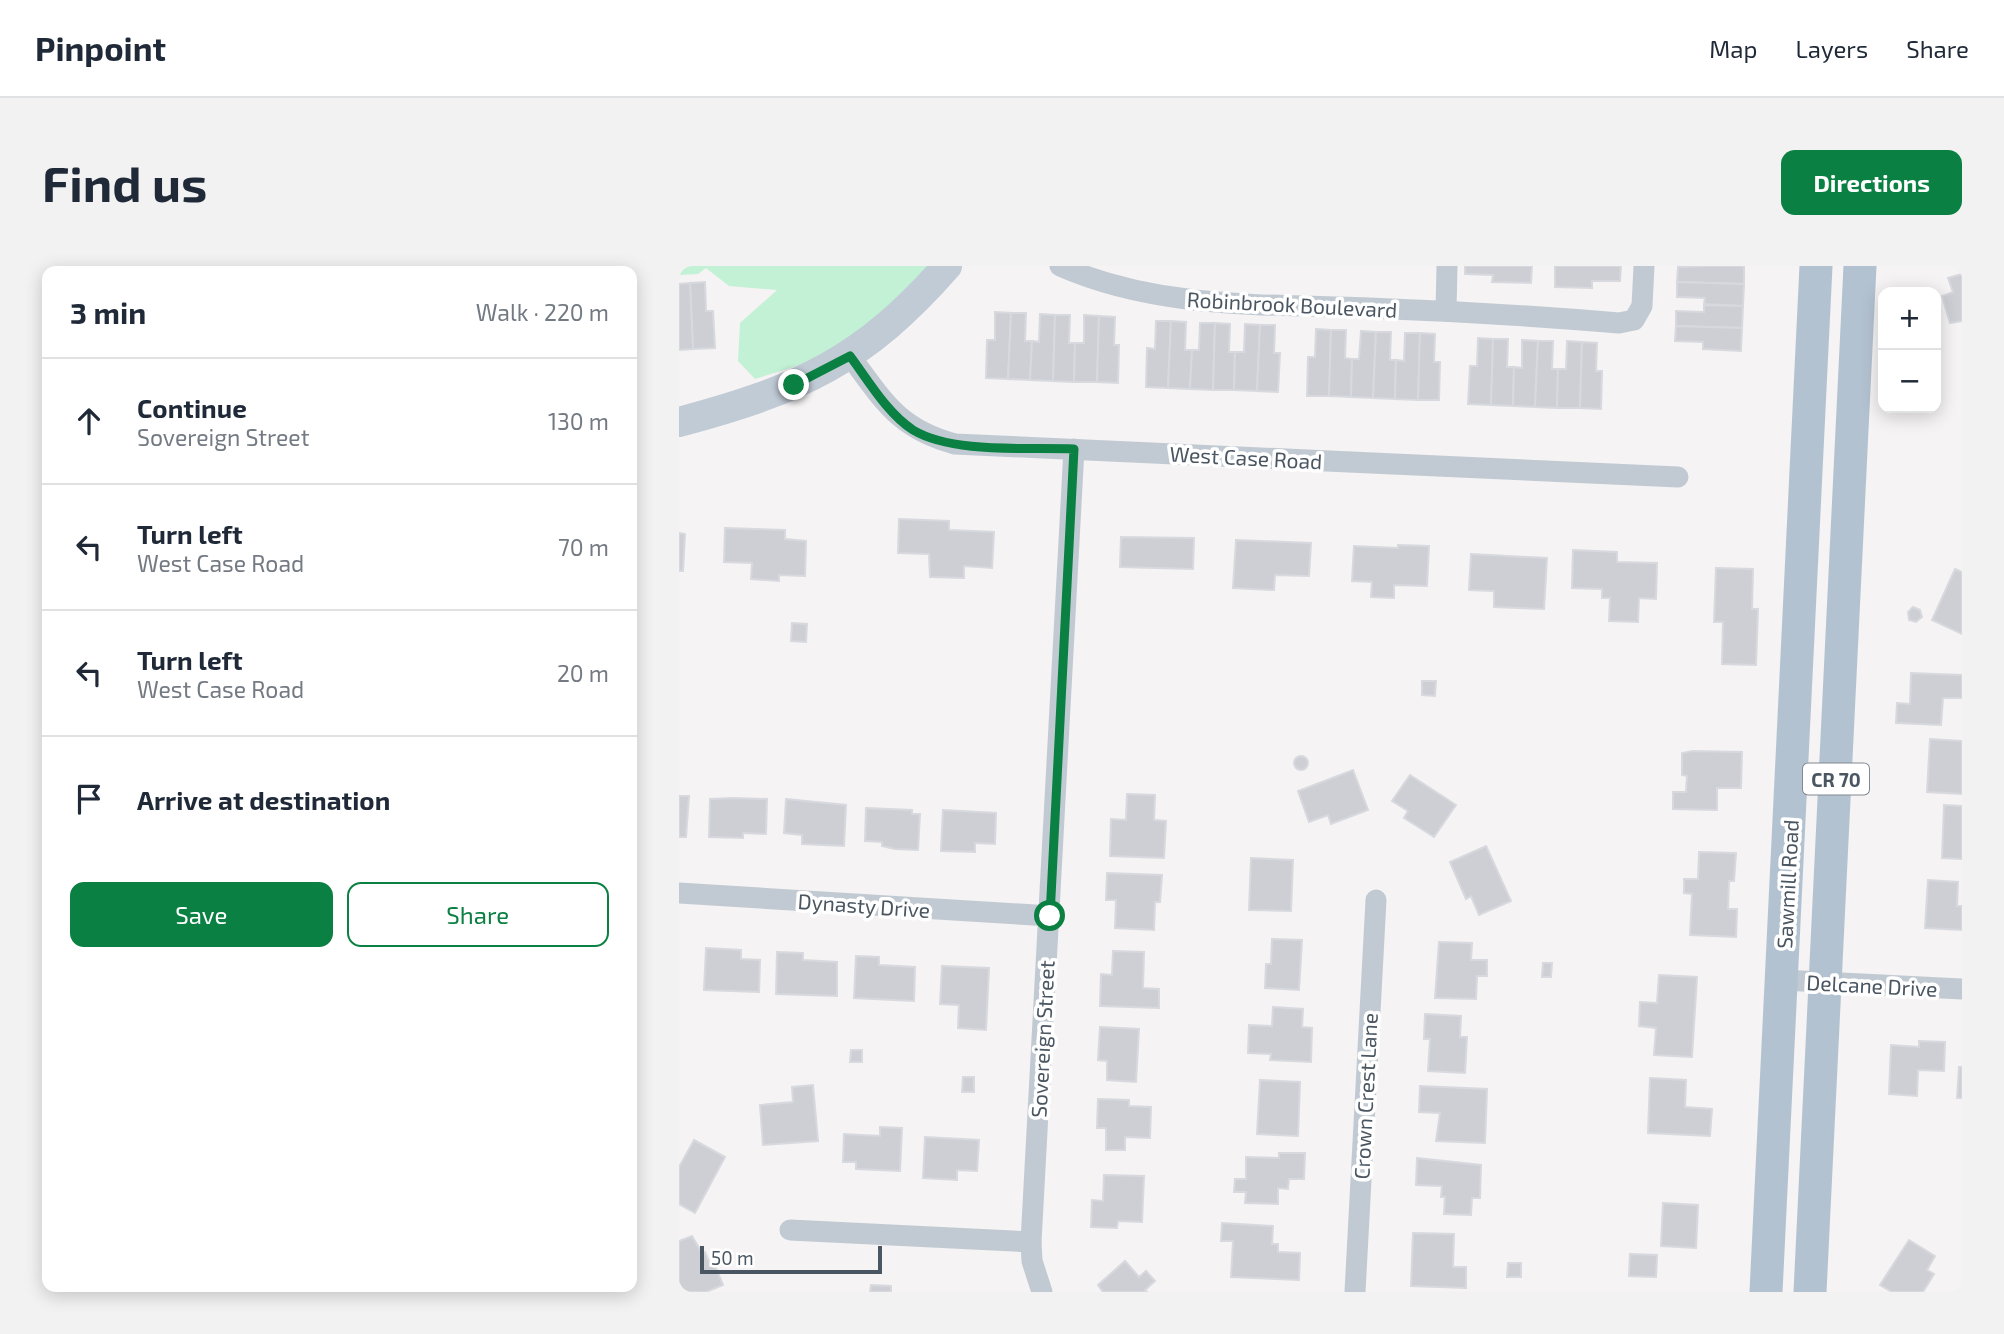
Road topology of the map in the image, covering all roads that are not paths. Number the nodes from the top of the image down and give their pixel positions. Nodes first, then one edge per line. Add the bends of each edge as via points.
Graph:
1 (947, 266) edge
2 (1060, 266) edge
3 (1447, 266) edge
4 (1644, 266) edge
5 (1816, 266) edge
6 (1860, 266) edge
7 (1446, 311) junction
8 (850, 356) junction
9 (679, 422) edge
10 (1074, 449) junction
11 (1678, 477) dead end
12 (679, 893) edge
13 (1376, 900) dead end
14 (1050, 916) junction
15 (1782, 980) junction
16 (1825, 983) junction
17 (1962, 989) edge
18 (790, 1230) dead end
19 (1031, 1242) junction
20 (1042, 1292) edge
21 (1355, 1292) edge
22 (1766, 1292) edge
23 (1810, 1292) edge

1 - 8 main road via 922,295
2 - 7 street, Robinbrook Boulevard via 1097,282 1205,302
3 - 7 street
4 - 7 street, Robinbrook Boulevard via 1640,313 1626,323
5 - 15 main road, Sawmill Road / CR 70
6 - 16 main road, Sawmill Road / CR 70
8 - 9 main road via 794,385
8 - 10 street, West Case Road via 895,414 931,438 955,444
10 - 11 street, West Case Road
10 - 14 street, Sovereign Street
12 - 14 street, Dynasty Drive
13 - 21 street, Crown Crest Lane
14 - 19 street, Sovereign Street
15 - 16 street, Delcane Drive
15 - 22 main road, Sawmill Road / CR 70
16 - 17 street, Delcane Drive
16 - 23 main road, Sawmill Road / CR 70
18 - 19 street
19 - 20 street, Sovereign Street

